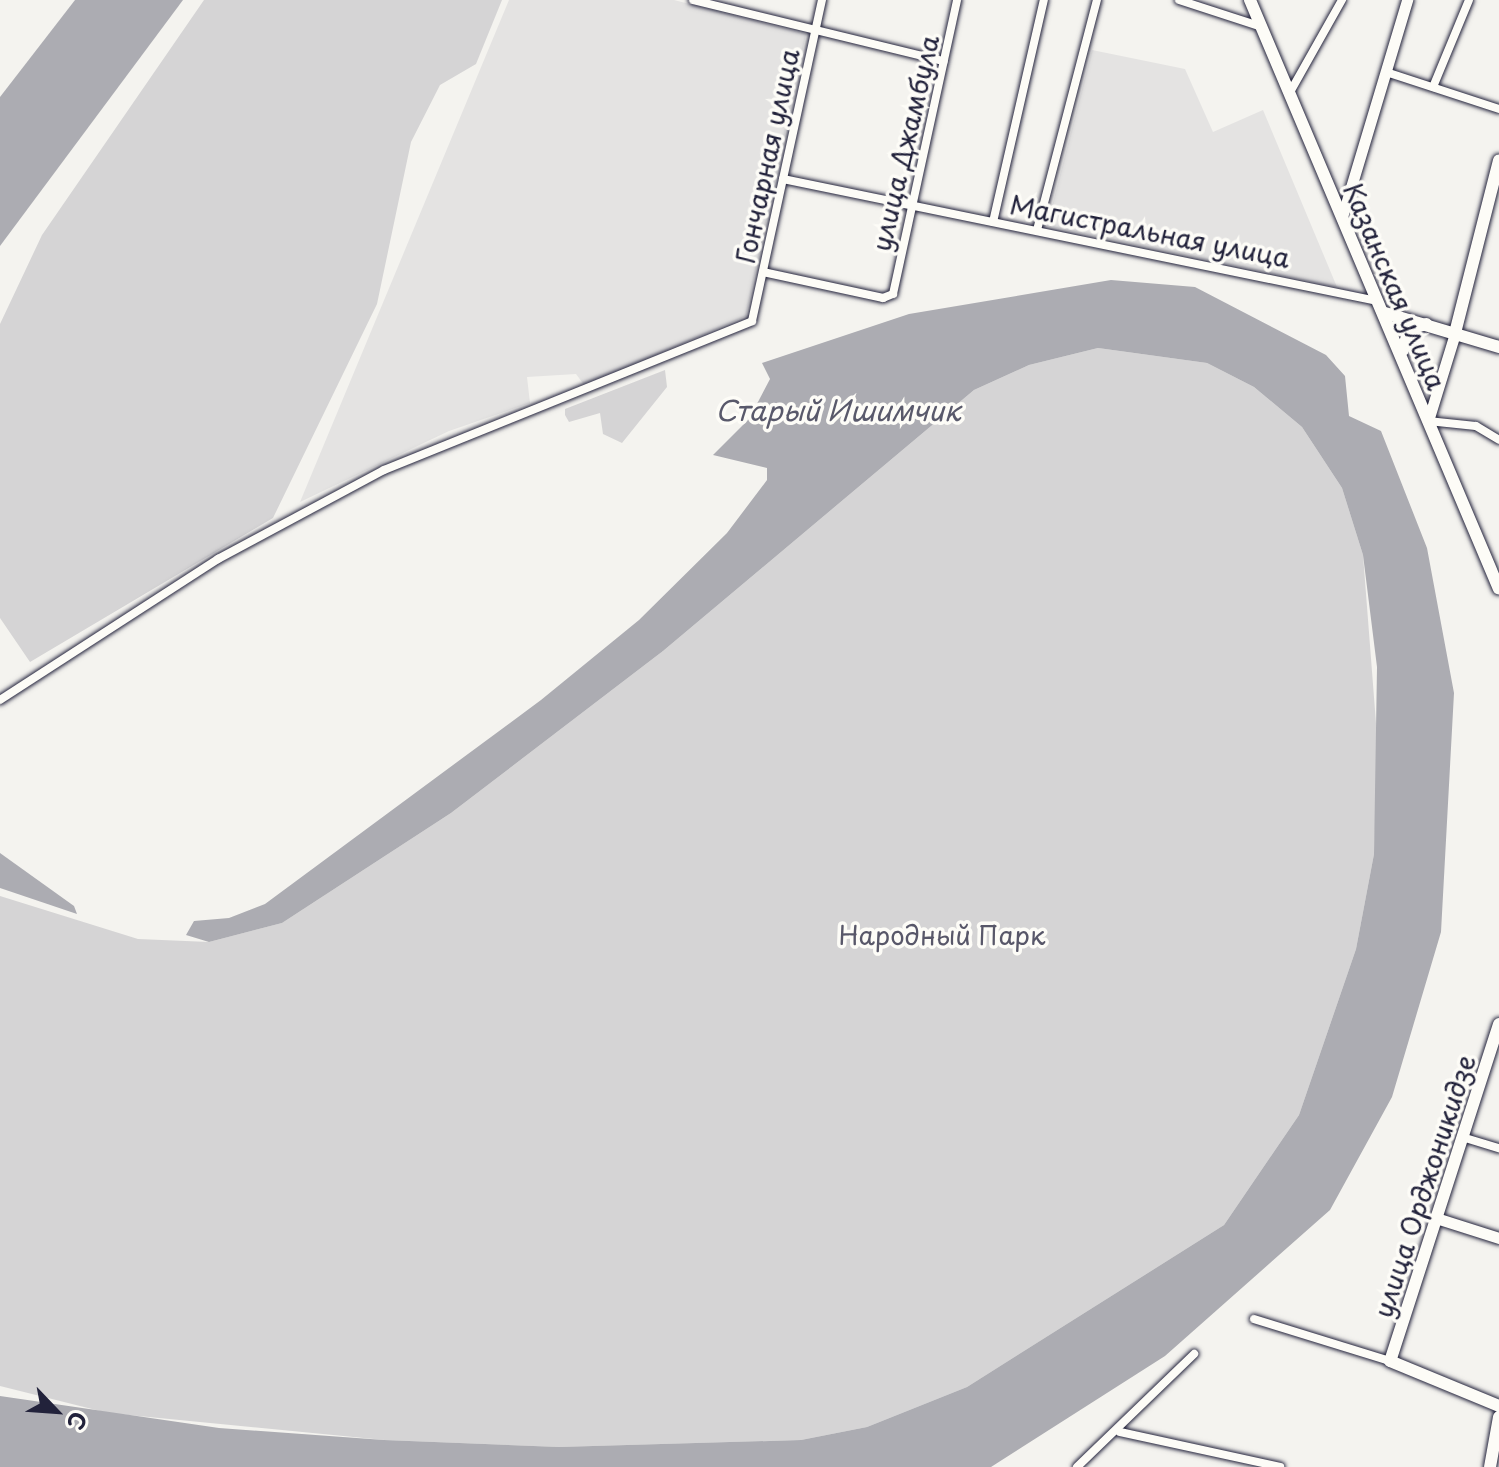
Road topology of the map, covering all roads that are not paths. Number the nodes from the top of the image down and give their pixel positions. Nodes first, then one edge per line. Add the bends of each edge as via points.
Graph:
1 (693, 0) edge
2 (822, 0) edge
3 (957, 0) edge
4 (1044, 0) edge
5 (1097, 0) edge
6 (1179, 0) edge
7 (1250, 0) edge
8 (1342, 0) edge
9 (1407, 0) edge
10 (1469, 0) edge
11 (711, 2) edge
12 (1263, 28) junction
13 (816, 29) junction
14 (944, 61) junction
15 (1386, 72) junction
16 (1433, 87) junction
17 (1289, 94) junction
18 (1499, 109) edge
19 (1499, 161) edge
20 (783, 179) junction
21 (910, 206) junction
22 (1342, 217) junction
23 (993, 222) junction
24 (1037, 230) junction
25 (763, 272) junction
26 (1385, 313) junction
27 (1426, 324) junction
28 (1455, 333) junction
29 (1499, 347) edge
30 (1403, 363) junction
31 (1428, 421) junction
32 (1499, 440) edge
33 (1499, 589) edge
34 (0, 700) edge
35 (1499, 1024) edge
36 (1462, 1137) junction
37 (1499, 1148) edge
38 (1436, 1218) junction
39 (1499, 1238) edge
40 (1254, 1319) dead end
41 (1194, 1354) dead end
42 (1390, 1361) junction
43 (1499, 1406) edge
44 (1499, 1417) edge
45 (1120, 1432) junction
46 (1077, 1467) edge
47 (1280, 1467) edge
48 (1490, 1467) edge

1 - 11 street
2 - 13 street, Гончарная улица
3 - 14 street, улица Джамбула
4 - 23 street
5 - 24 street
6 - 12 street
7 - 12 main road, Казанская улица
8 - 17 street
9 - 15 main road
10 - 16 street
11 - 13 street
12 - 17 main road, Казанская улица
13 - 14 street
13 - 20 street, Гончарная улица
14 - 21 street, улица Джамбула
15 - 16 street
15 - 22 main road
16 - 18 street
17 - 22 main road, Казанская улица
19 - 28 main road
20 - 21 street, Магистральная улица
20 - 25 street, Гончарная улица
21 - 23 street, Магистральная улица
21 - 25 street, улица Джамбула via 893,294 883,298
22 - 26 main road, Казанская улица
23 - 24 street, Магистральная улица
24 - 26 street, Магистральная улица via 1377,300
25 - 34 street, Гончарная улица via 752,321 384,470 218,559
26 - 27 main road, Магистральная улица
26 - 30 main road, Казанская улица
27 - 28 main road, Магистральная улица
27 - 30 main road via 1402,337
28 - 29 main road, Магистральная улица
28 - 31 main road
30 - 31 main road, Казанская улица
31 - 32 street via 1476,426
31 - 33 main road, Казанская улица
35 - 36 main road, улица Орджоникидзе
36 - 37 street
36 - 38 main road, улица Орджоникидзе
38 - 39 main road
38 - 42 main road, улица Орджоникидзе
40 - 42 street
41 - 45 street
42 - 43 main road
44 - 48 main road
45 - 46 street
45 - 47 street

